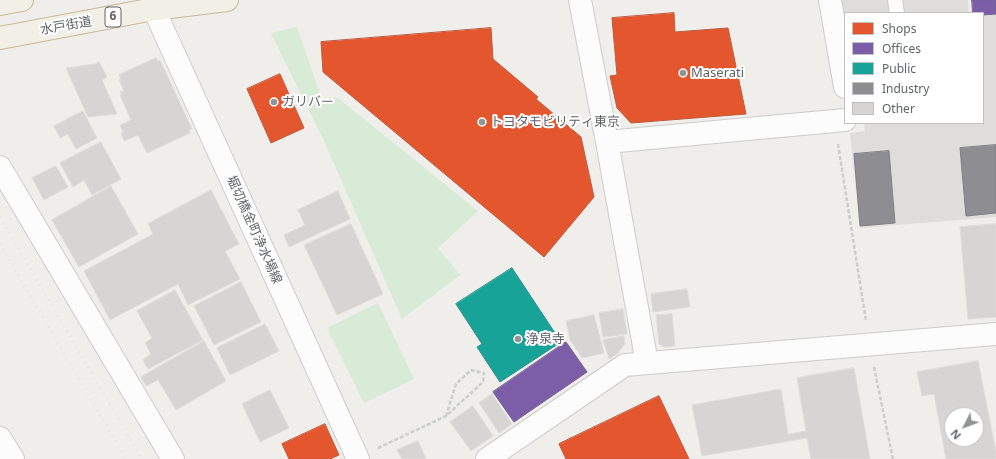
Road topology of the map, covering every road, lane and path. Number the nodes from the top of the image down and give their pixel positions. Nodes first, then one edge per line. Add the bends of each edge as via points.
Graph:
1 (227, 0) edge
2 (580, 0) edge
3 (830, 0) edge
4 (895, 0) edge
5 (154, 5) edge
6 (897, 12) edge
7 (0, 38) edge
8 (844, 81) edge
9 (840, 121) edge
10 (607, 142) junction
11 (0, 166) edge
12 (996, 334) edge
13 (870, 345) junction
14 (647, 363) junction
15 (446, 416) junction
16 (0, 438) edge
17 (358, 458) edge
18 (13, 459) edge
19 (173, 459) edge
20 (487, 459) edge
21 (893, 459) edge

1 - 5 highway, 水戸街道 / 6
2 - 10 street
3 - 8 street
4 - 6 lane
5 - 7 highway, 水戸街道 / 6
5 - 17 street, 堀切橋金町浄水場線
9 - 10 street
9 - 13 path
10 - 14 street
11 - 19 street
12 - 13 street
13 - 14 street
13 - 21 path
14 - 20 street via 625,365
15 - 15 path via 483,382 484,373 472,370 456,384
15 - 17 path
16 - 18 street

